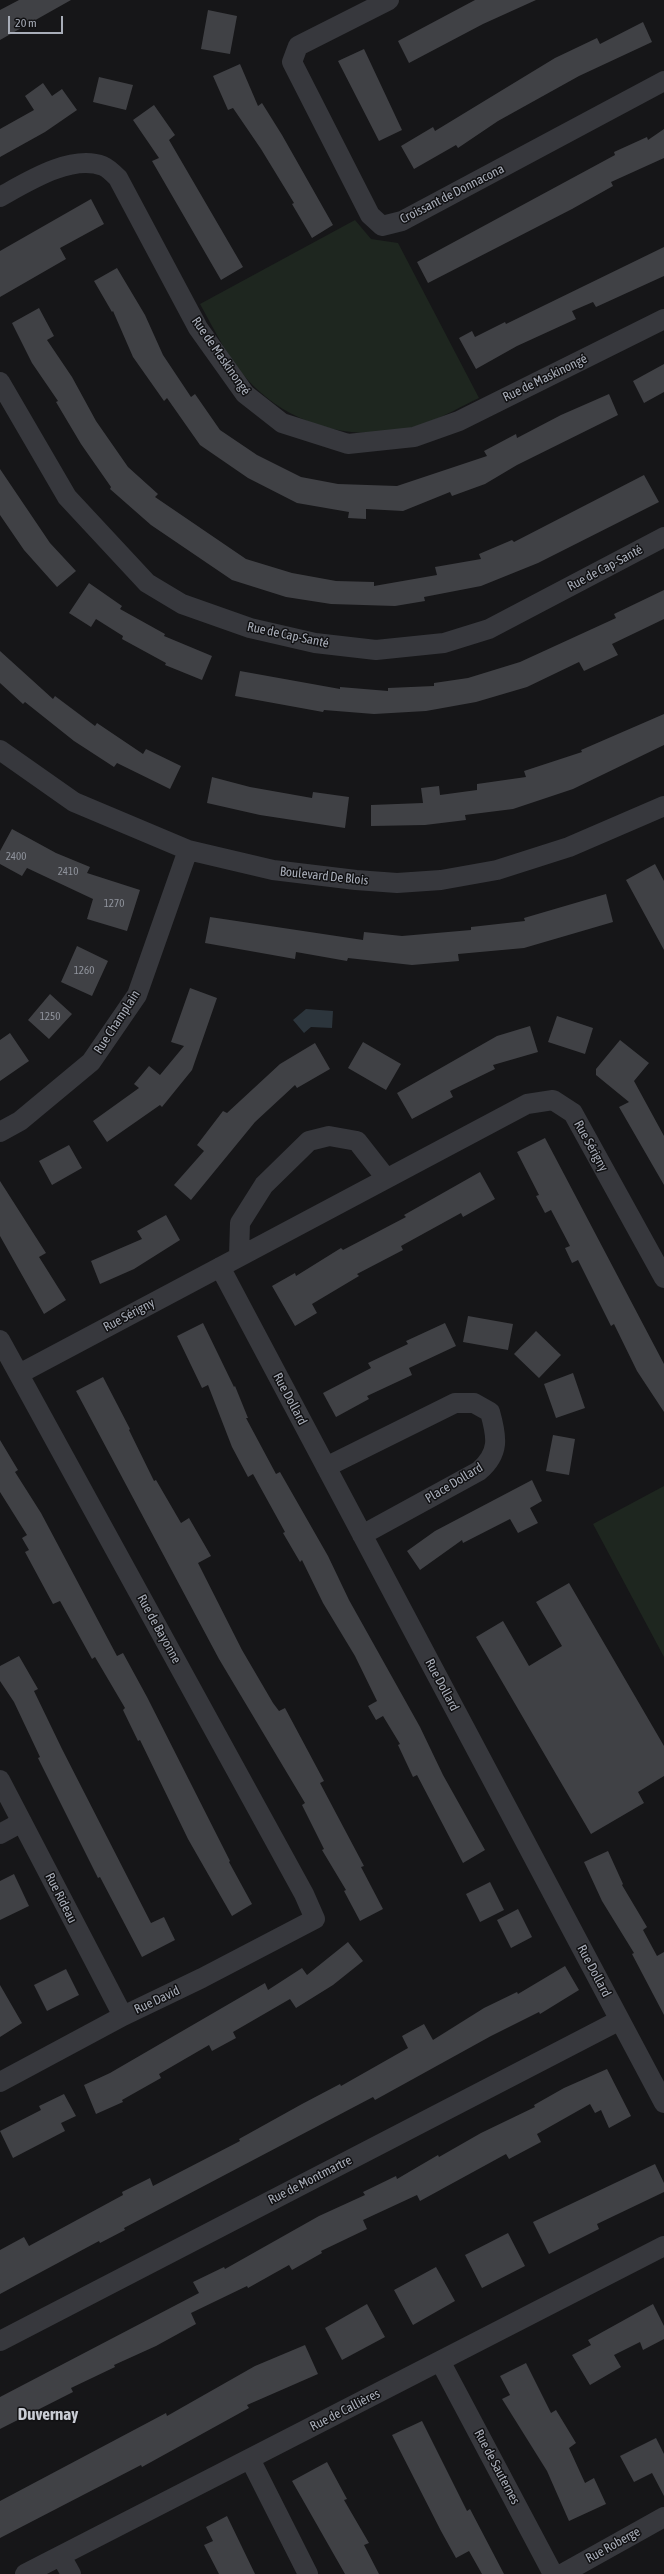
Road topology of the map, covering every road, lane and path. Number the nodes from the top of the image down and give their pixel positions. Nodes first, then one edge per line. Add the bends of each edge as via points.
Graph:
1 (389, 0) edge
2 (664, 81) edge
3 (0, 197) edge
4 (664, 319) edge
5 (0, 382) edge
6 (664, 537) edge
7 (0, 750) edge
8 (664, 806) edge
9 (188, 850) junction
10 (0, 1132) edge
11 (386, 1178) junction
12 (239, 1256) junction
13 (220, 1267) junction
14 (664, 1278) edge
15 (0, 1340) edge
16 (19, 1374) junction
17 (326, 1468) junction
18 (362, 1535) junction
19 (0, 1780) edge
20 (22, 1822) junction
21 (0, 1834) edge
22 (315, 1919) joint
23 (122, 2016) junction
24 (620, 2020) junction
25 (0, 2082) edge
26 (664, 2103) edge
27 (664, 2246) edge
28 (0, 2341) edge
29 (440, 2361) junction
30 (250, 2458) junction
31 (664, 2517) edge
32 (61, 2556) junction
33 (25, 2574) edge
34 (71, 2574) edge
35 (308, 2574) edge
36 (553, 2574) edge
37 (562, 2574) edge

1 - 2 street, Croissant de Donnacona via 298,46 292,62 370,215 382,226 402,221
3 - 4 street, Rue de Maskinongé via 34,178 73,163 103,166 118,178 198,328 245,394 282,423 348,444 414,438 459,421
5 - 6 street, Rue de Cap-Santé via 67,497 147,583 189,606 250,628 315,644 376,650 444,643 489,629
7 - 9 street, Boulevard De Blois via 74,802
8 - 9 street, Boulevard De Blois via 569,847 527,861 497,870 441,880 397,883 280,871
9 - 10 street, Rue Champlain via 137,995 91,1062 20,1121
11 - 12 street, Rue Sérigny
11 - 12 street via 357,1141 329,1136 309,1140 264,1185 240,1223
11 - 14 street, Rue Sérigny via 527,1104 553,1100 573,1113
12 - 13 street, Rue Sérigny
13 - 16 street, Rue Sérigny
13 - 17 street, Rue Dollard
15 - 16 street, Rue de Bayonne
16 - 22 street, Rue de Bayonne via 304,1894
17 - 18 street, Rue Dollard
17 - 18 street, Place Dollard via 455,1403 474,1403 490,1412 496,1431 496,1442 489,1462 479,1471
18 - 24 street, Rue Dollard
19 - 20 street, Rue Rideau
20 - 21 street
20 - 23 street, Rue Rideau
22 - 23 street, Rue David
23 - 25 street, Rue David
24 - 26 street, Rue Dollard
24 - 28 street, Rue de Montmartre
27 - 29 street, Rue de Callières
29 - 30 street, Rue de Callières
29 - 36 street, Rue de Sauternes
30 - 32 street, Rue de Callières
30 - 35 street
31 - 37 street, Rue Roberge
32 - 33 street, Rue de Callières
32 - 34 street

